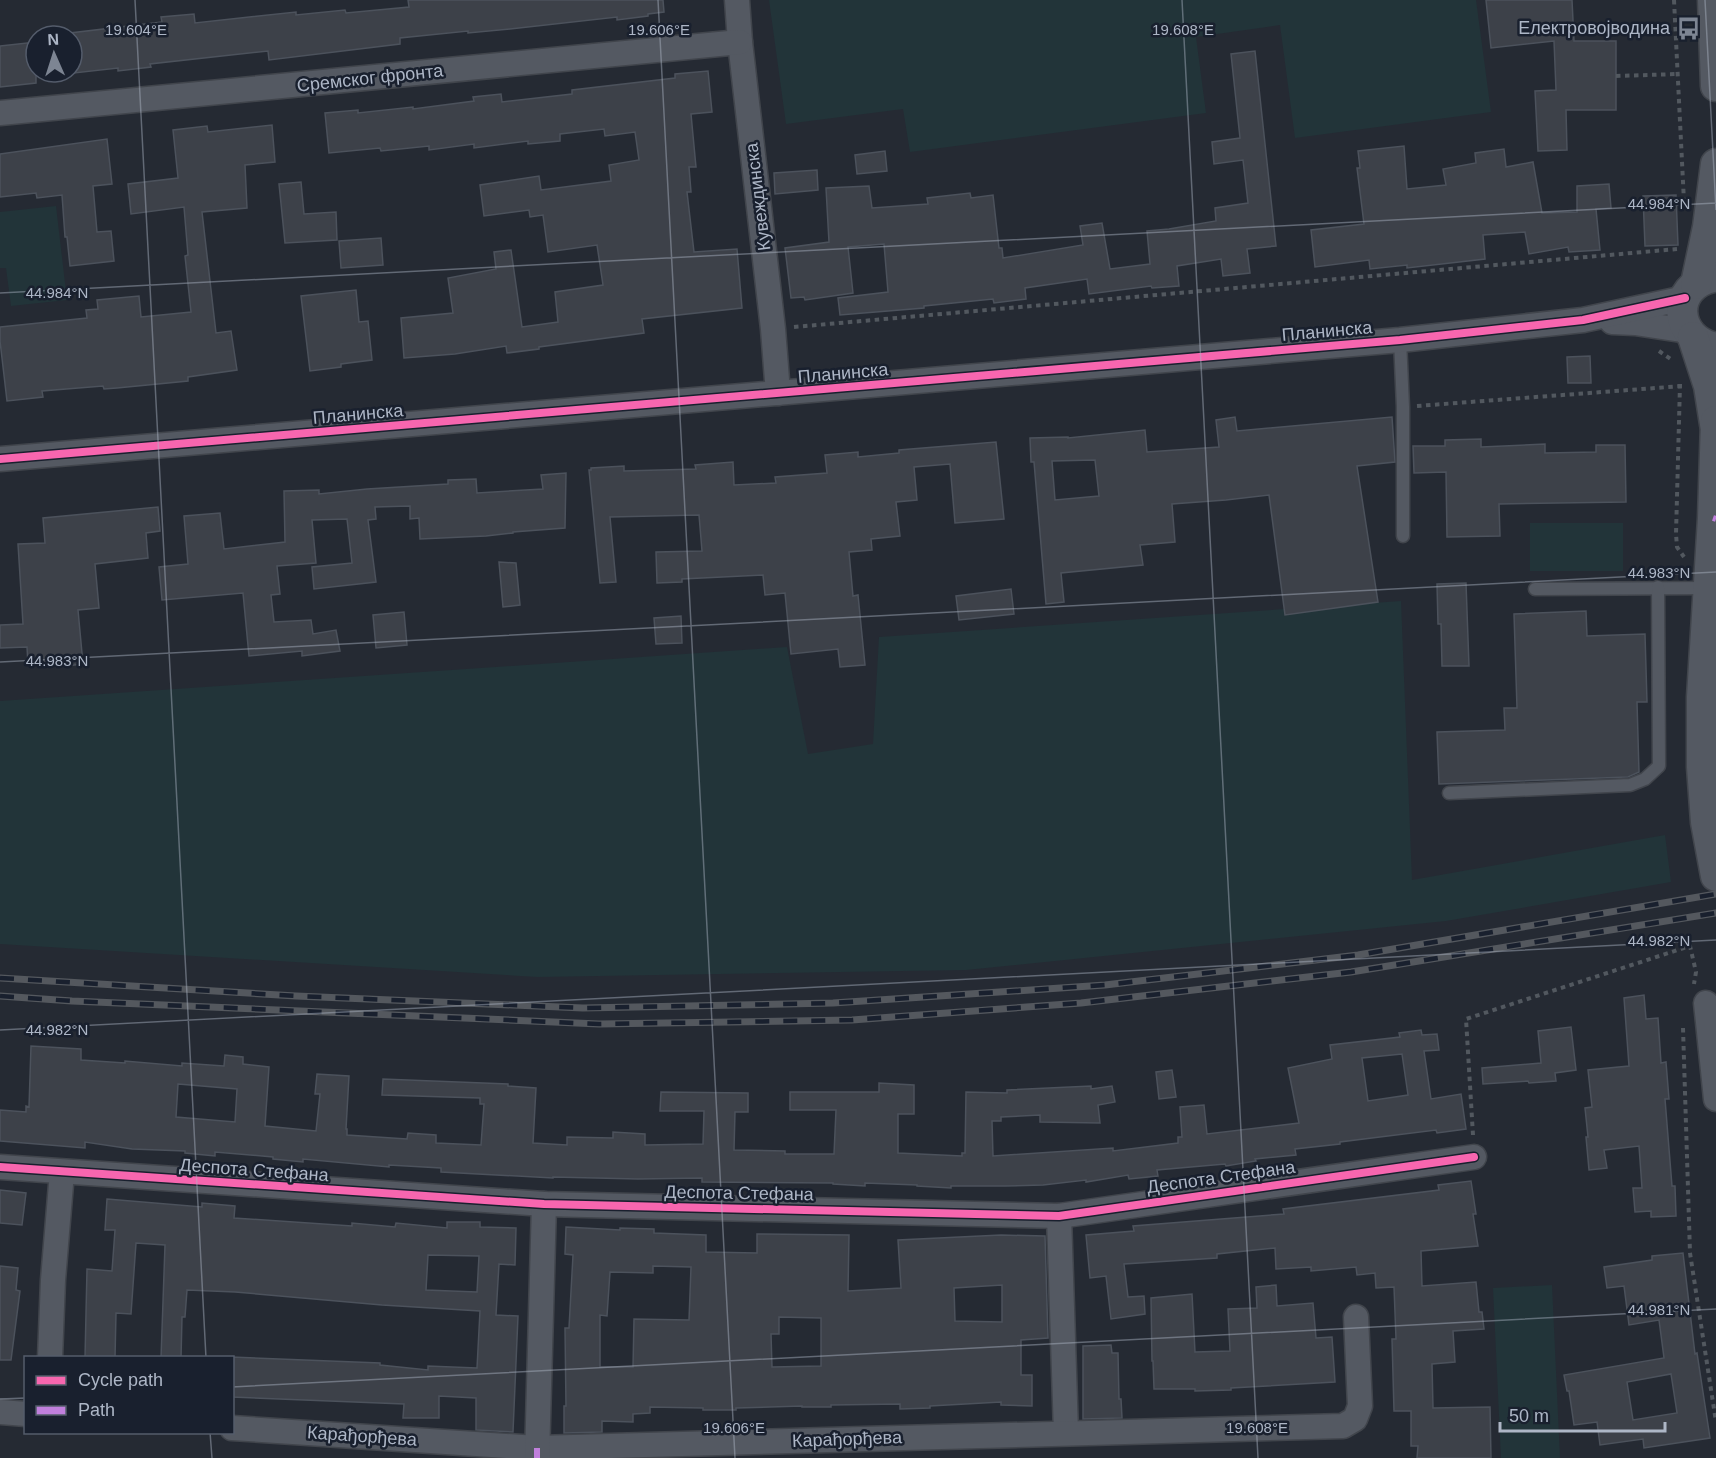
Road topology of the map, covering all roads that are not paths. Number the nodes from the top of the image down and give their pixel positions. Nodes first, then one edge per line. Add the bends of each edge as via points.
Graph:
1 (737, 0) edge
2 (1713, 0) edge
3 (740, 42) junction
4 (1716, 86) edge
5 (0, 114) edge
6 (1716, 164) edge
7 (1699, 286) edge
8 (1583, 320) junction
9 (1699, 339) edge
10 (1400, 340) junction
11 (778, 393) junction
12 (1716, 422) edge
13 (0, 459) edge
14 (1714, 518) edge
15 (1403, 536) dead end
16 (1658, 587) junction
17 (1709, 588) junction
18 (1535, 589) dead end
19 (1449, 793) dead end
20 (1716, 876) edge
21 (1700, 995) road end
22 (1716, 1099) edge
23 (1474, 1156) road end
24 (0, 1167) edge
25 (62, 1172) junction
26 (544, 1204) junction
27 (1059, 1216) junction
28 (1356, 1317) dead end
29 (50, 1356) edge
30 (0, 1412) edge
31 (24, 1414) edge
32 (234, 1428) edge
33 (1066, 1433) junction
34 (537, 1453) edge

1 - 3 street, Кувеждинска
2 - 4 street
3 - 5 street, Сремског фронта
3 - 11 street, Кувеждинска
6 - 7 street
7 - 8 street, Планинска
7 - 9 street via 1682,314
8 - 9 street, Планинска via 1635,323
8 - 10 street, Планинска
9 - 12 street
10 - 11 street, Планинска
10 - 15 lane
11 - 13 street, Планинска
12 - 14 street
14 - 17 street
16 - 17 lane
16 - 18 lane
16 - 19 lane via 1659,766 1645,779 1630,785
17 - 20 street via 1702,768
21 - 22 street
23 - 27 street, Деспота Стефана
24 - 25 street, Деспота Стефана
25 - 26 street, Деспота Стефана
25 - 29 street
26 - 27 street, Деспота Стефана
26 - 34 street
27 - 33 street
28 - 33 street, Карађорђева via 1360,1406 1352,1422
30 - 31 street
32 - 34 street, Карађорђева
33 - 34 street, Карађорђева

